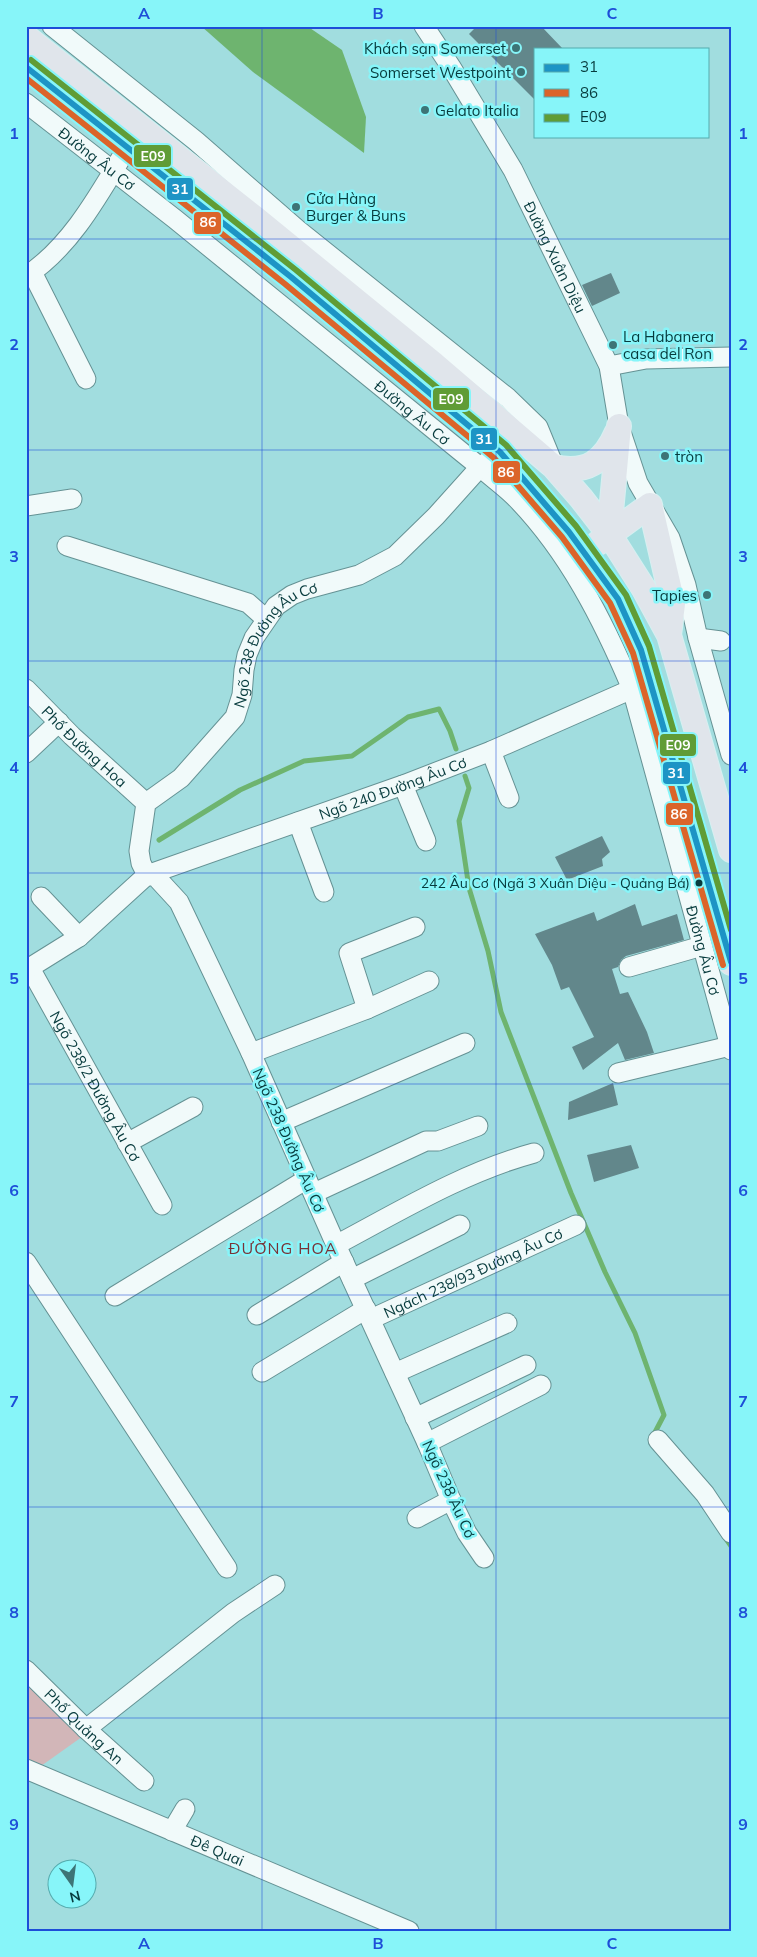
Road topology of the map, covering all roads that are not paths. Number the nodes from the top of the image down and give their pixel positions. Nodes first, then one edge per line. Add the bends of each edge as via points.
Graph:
1 (52, 26) edge
2 (424, 26) edge
3 (26, 37) edge
4 (26, 67) edge
5 (26, 103) edge
6 (126, 148) junction
7 (114, 170) junction
8 (255, 218) junction
9 (241, 237) junction
10 (29, 274) edge
11 (731, 357) edge
12 (609, 366) junction
13 (86, 379) dead end
14 (619, 426) junction
15 (500, 452) junction
16 (480, 467) junction
17 (554, 468) junction
18 (72, 499) dead end
19 (650, 505) junction
20 (26, 506) edge
21 (609, 534) junction
22 (67, 546) dead end
23 (585, 554) junction
24 (266, 619) junction
25 (668, 635) junction
26 (698, 638) junction
27 (721, 642) dead end
28 (26, 689) edge
29 (632, 689) junction
30 (59, 722) junction
31 (491, 751) junction
32 (26, 753) edge
33 (731, 755) edge
34 (403, 785) junction
35 (509, 798) dead end
36 (146, 803) junction
37 (298, 822) junction
38 (426, 841) dead end
39 (731, 850) edge
40 (147, 875) junction
41 (324, 892) dead end
42 (41, 897) dead end
43 (415, 927) dead end
44 (79, 937) junction
45 (702, 946) junction
46 (731, 963) edge
47 (629, 967) dead end
48 (28, 969) edge
49 (429, 980) dead end
50 (367, 1009) junction
51 (465, 1043) dead end
52 (730, 1048) edge
53 (251, 1053) junction
54 (618, 1073) dead end
55 (193, 1107) dead end
56 (282, 1122) junction
57 (478, 1126) dead end
58 (126, 1143) junction
59 (534, 1153) dead end
60 (310, 1186) junction
61 (162, 1204) dead end
62 (576, 1225) dead end
63 (460, 1226) dead end
64 (336, 1245) junction
65 (26, 1262) edge
66 (348, 1271) junction
67 (115, 1296) dead end
68 (369, 1314) junction
69 (257, 1315) dead end
70 (507, 1323) dead end
71 (526, 1365) dead end
72 (262, 1372) dead end
73 (395, 1373) junction
74 (540, 1386) dead end
75 (415, 1418) junction
76 (658, 1440) dead end
77 (427, 1443) junction
78 (451, 1500) junction
79 (416, 1518) dead end
80 (731, 1533) edge
81 (484, 1558) dead end
82 (227, 1568) dead end
83 (275, 1585) dead end
84 (26, 1670) edge
85 (86, 1729) junction
86 (26, 1769) edge
87 (144, 1781) dead end
88 (185, 1809) dead end
89 (172, 1832) junction
90 (409, 1931) edge

1 - 17 street via 196,141 298,230 508,398 538,427
2 - 12 street, Đường Xuân Diệu via 509,163
3 - 8 main road
4 - 6 main road, Đường Âu Cơ
5 - 7 street, Đường Âu Cơ
6 - 7 street
6 - 9 main road, Đường Âu Cơ
7 - 10 street via 60,246
7 - 16 street, Đường Âu Cơ
8 - 9 main road
8 - 17 main road via 434,364
9 - 15 main road, Đường Âu Cơ
10 - 13 street
11 - 12 street via 646,359
12 - 14 street, Đường Xuân Diệu
14 - 17 main road via 600,460 578,469
14 - 19 street, Đường Xuân Diệu via 638,483
14 - 21 main road
15 - 16 street, Ngõ 238 Đường Âu Cơ
15 - 23 main road, Đường Âu Cơ
16 - 24 street, Ngõ 238 Đường Âu Cơ via 431,522 395,556 359,575 292,595 276,606
16 - 29 street, Đường Âu Cơ via 515,498 580,582
17 - 21 main road
18 - 20 street
19 - 21 main road
19 - 25 main road via 673,604
19 - 26 street via 670,538 686,585
21 - 23 main road
21 - 25 main road
22 - 24 street via 248,603
23 - 46 main road, Đường Âu Cơ via 618,599 641,650
24 - 36 street, Ngõ 238 Đường Âu Cơ via 246,655 242,695 235,717 181,778
25 - 39 main road
26 - 27 street
26 - 33 street
28 - 30 street, Phố Đường Hoa
29 - 31 street, Ngõ 240 Đường Âu Cơ
29 - 45 street, Đường Âu Cơ
30 - 32 street
30 - 36 street, Phố Đường Hoa
31 - 34 street, Ngõ 240 Đường Âu Cơ
31 - 35 street
34 - 37 street, Ngõ 240 Đường Âu Cơ
34 - 38 street
36 - 40 street via 139,851
37 - 40 street, Ngõ 240 Đường Âu Cơ
37 - 41 street
40 - 44 street
40 - 53 street, Ngõ 238 Đường Âu Cơ via 156,877 179,902
42 - 44 street
43 - 50 street via 349,953
44 - 48 street
45 - 47 street
45 - 52 street, Đường Âu Cơ
48 - 58 street, Ngõ 238/2 Đường Âu Cơ
49 - 50 street
50 - 53 street
51 - 56 street
52 - 54 street
53 - 56 street, Ngõ 238 Đường Âu Cơ
55 - 58 street
56 - 60 street, Ngõ 238 Đường Âu Cơ
57 - 60 street via 438,1141 426,1141
58 - 61 street, Ngõ 238/2 Đường Âu Cơ
59 - 64 street via 504,1161 399,1210
60 - 64 street, Ngõ 238 Đường Âu Cơ
60 - 67 street
62 - 68 street, Ngách 238/93 Đường Âu Cơ
63 - 66 street
64 - 66 street, Ngõ 238 Đường Âu Cơ
65 - 82 street
66 - 68 street, Ngõ 238 Đường Âu Cơ
66 - 69 street
68 - 72 street, Ngách 238/93 Đường Âu Cơ
68 - 73 street, Ngõ 238 Đường Âu Cơ
70 - 73 street
71 - 75 street
73 - 75 street, Ngõ 238 Đường Âu Cơ
74 - 77 street
75 - 77 street, Ngõ 238 Âu Cơ
76 - 80 street via 704,1494
77 - 78 street, Ngõ 238 Âu Cơ
78 - 79 street
78 - 81 street, Ngõ 238 Âu Cơ
83 - 85 street via 233,1613
84 - 85 street, Phố Quảng An
85 - 87 street, Phố Quảng An
86 - 89 street, Đê Quai
88 - 89 street
89 - 90 street, Đê Quai

